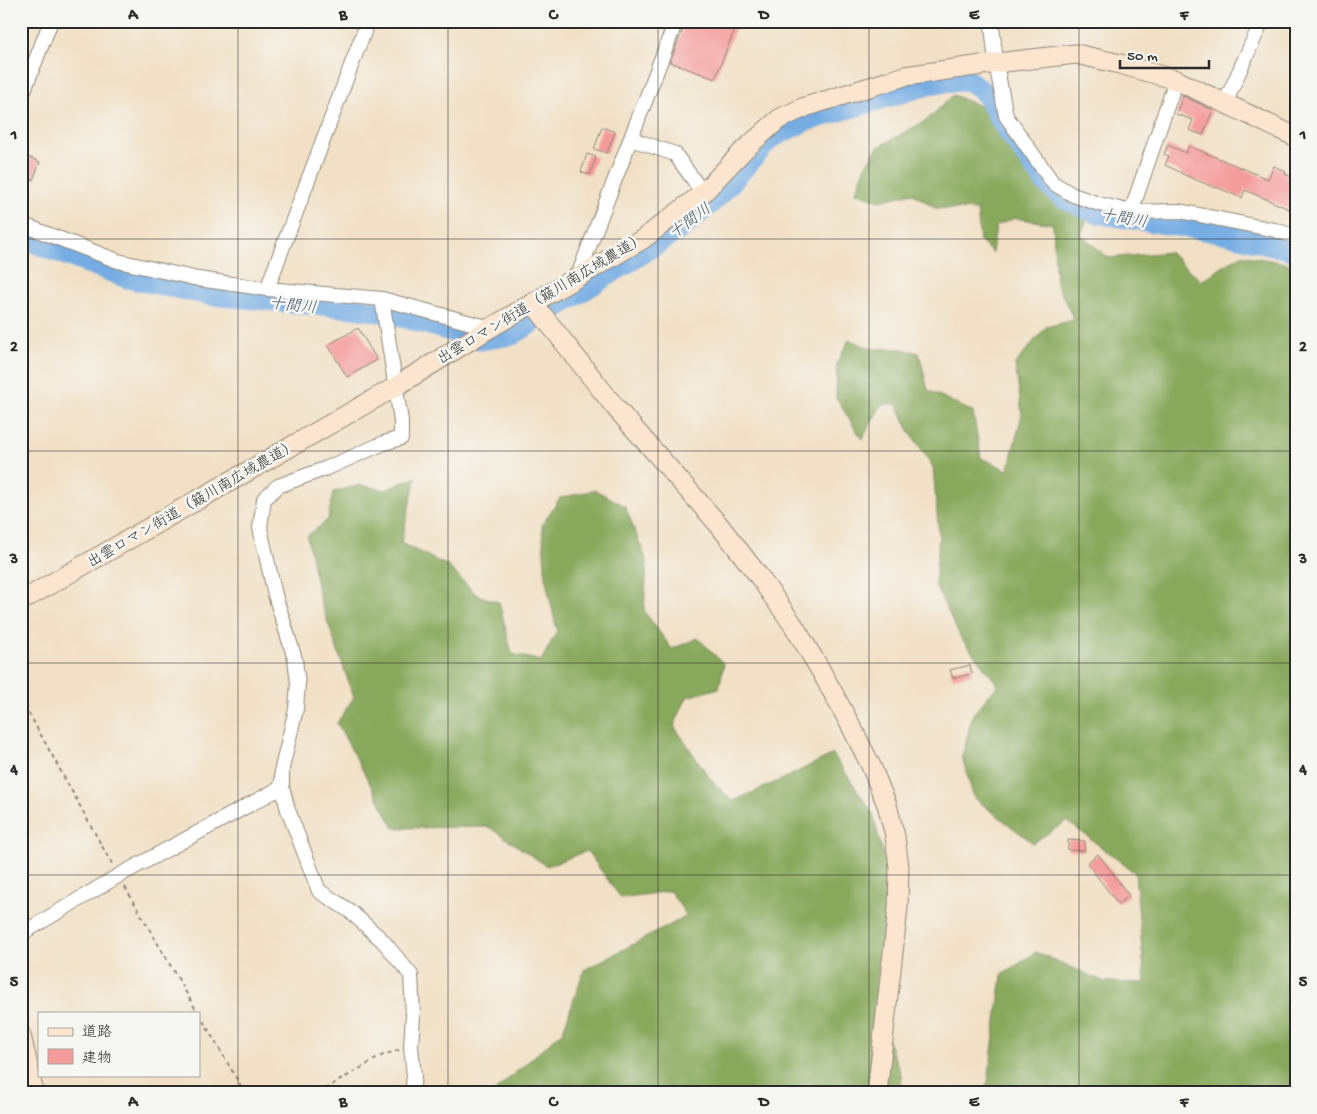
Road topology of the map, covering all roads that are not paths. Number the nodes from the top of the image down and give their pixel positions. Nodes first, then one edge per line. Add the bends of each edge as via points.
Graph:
1 (51, 21) edge
2 (368, 21) edge
3 (676, 21) edge
4 (990, 21) edge
5 (1262, 21) edge
6 (996, 63) junction
7 (1176, 80) junction
8 (21, 98) edge
9 (1225, 103) junction
10 (1296, 138) edge
11 (631, 139) junction
12 (702, 193) junction
13 (1131, 212) junction
14 (21, 224) edge
15 (1296, 236) edge
16 (577, 278) junction
17 (267, 288) junction
18 (382, 299) junction
19 (533, 303) junction
20 (490, 328) junction
21 (395, 387) junction
22 (21, 601) edge
23 (282, 787) junction
24 (21, 934) edge
25 (21, 1034) edge
26 (34, 1093) edge
27 (412, 1093) edge
28 (877, 1093) edge

1 - 8 street
2 - 17 street
3 - 11 street
4 - 6 street
5 - 9 street
6 - 7 street, 出雲ロマン街道（簸川南広域農道） via 1076,54
6 - 12 street, 出雲ロマン街道（簸川南広域農道） via 905,76 805,107 779,119
6 - 13 street via 1006,116 1053,183 1073,195
7 - 9 street, 出雲ロマン街道（簸川南広域農道）
7 - 13 street
9 - 10 street, 出雲ロマン街道（簸川南広域農道）
11 - 12 street via 675,154
11 - 16 street
12 - 16 street, 出雲ロマン街道（簸川南広域農道） via 643,239
13 - 15 street via 1179,211
14 - 17 street via 118,261 198,279
16 - 19 street, 出雲ロマン街道（簸川南広域農道）
17 - 18 street
18 - 20 street
18 - 21 street
19 - 20 street, 出雲ロマン街道（簸川南広域農道）
19 - 28 street via 615,407 719,525 758,575 794,626 871,766 887,805 899,867 898,908
20 - 21 street, 出雲ロマン街道（簸川南広域農道）
21 - 22 street, 出雲ロマン街道（簸川南広域農道）
21 - 23 street via 400,438 278,486 264,499 260,528 275,595 295,659 298,683 296,709 282,768
23 - 24 street via 118,876
23 - 27 street via 319,891 350,911 411,975
25 - 26 street

